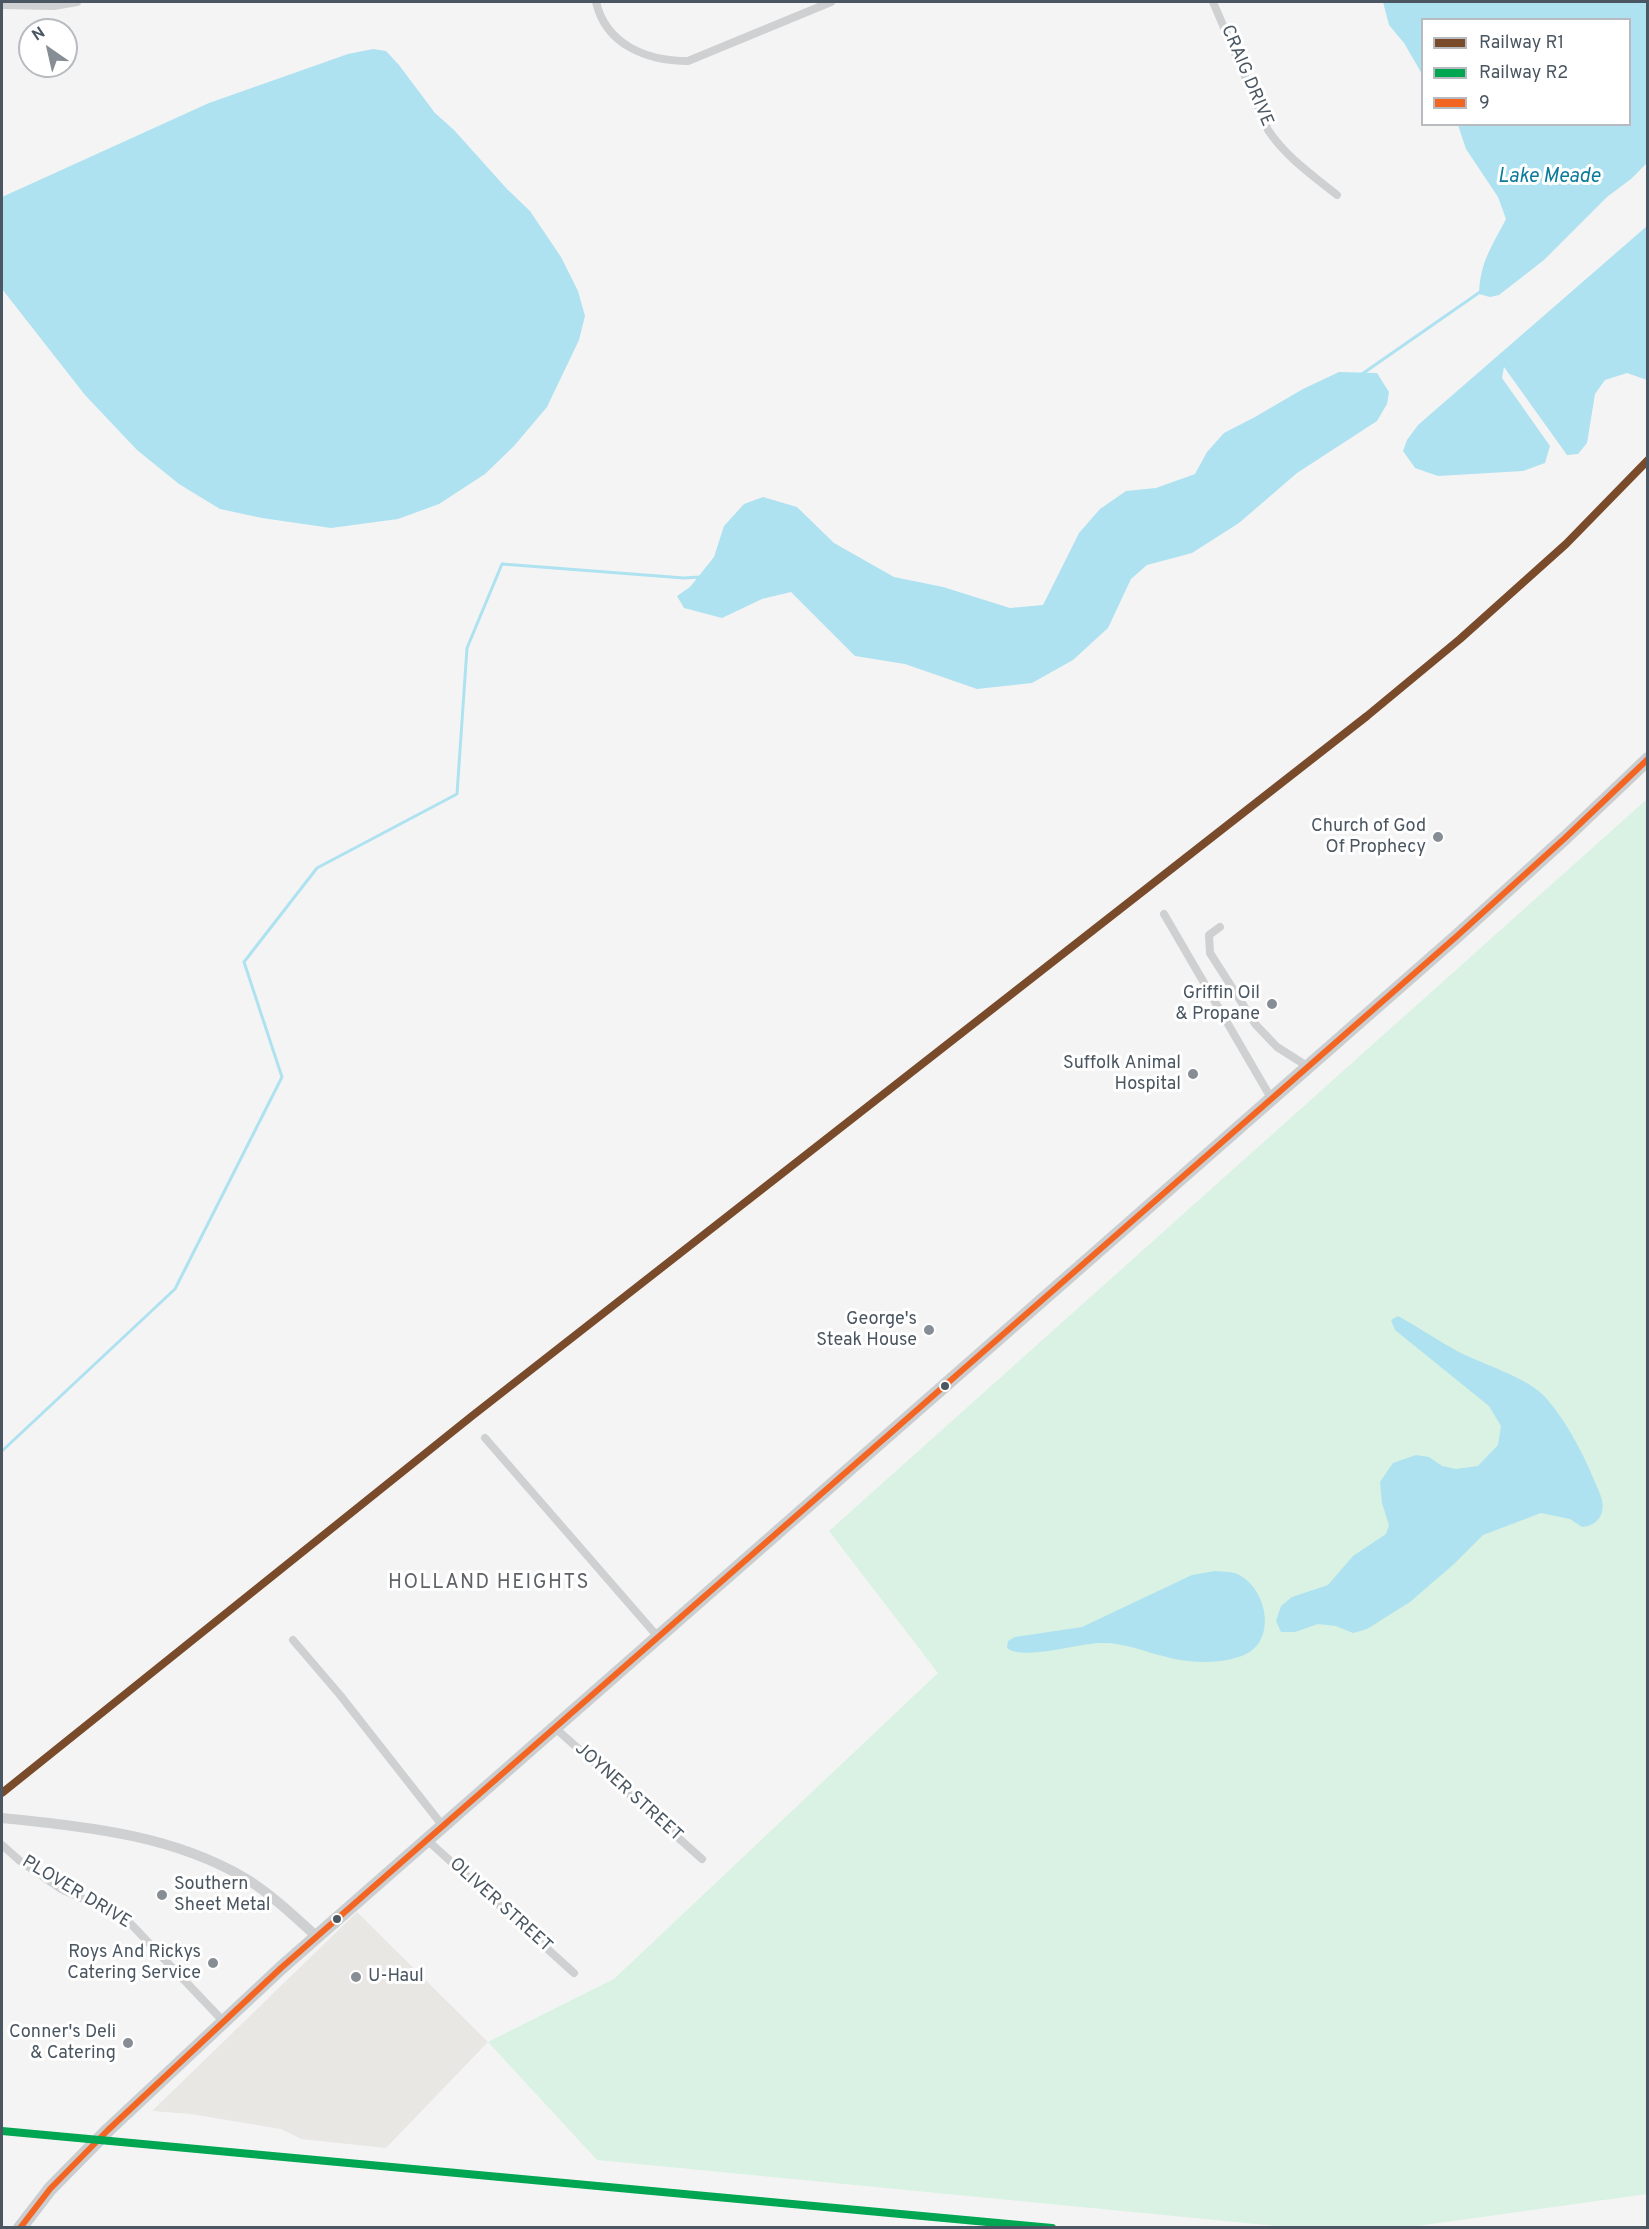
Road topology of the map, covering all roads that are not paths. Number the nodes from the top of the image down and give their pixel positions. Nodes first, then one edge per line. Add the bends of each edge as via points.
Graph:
1 (77, 2) edge
2 (596, 2) edge
3 (831, 2) edge
4 (1213, 2) edge
5 (2, 5) edge
6 (809, 6) edge
7 (1337, 195) dead end
8 (1647, 759) edge
9 (1164, 914) dead end
10 (1220, 927) dead end
11 (1308, 1066) junction
12 (1271, 1098) junction
13 (485, 1438) dead end
14 (658, 1637) junction
15 (293, 1640) dead end
16 (554, 1727) junction
17 (2, 1818) edge
18 (442, 1825) junction
19 (426, 1839) junction
20 (2, 1845) edge
21 (702, 1859) dead end
22 (316, 1936) junction
23 (574, 1973) dead end
24 (223, 2021) junction
25 (20, 2228) edge

1 - 5 street via 44,7
2 - 6 street via 600,16 617,38 643,55 668,61 688,61
3 - 6 street
4 - 7 street, CRAIG DRIVE via 1278,146
8 - 11 main road via 1526,874
9 - 12 street
10 - 11 street via 1209,935 1208,946 1236,996 1262,1034
11 - 12 main road
12 - 14 main road
13 - 14 street
14 - 16 main road
15 - 18 street
16 - 18 main road
16 - 21 street, JOYNER STREET
17 - 22 street via 129,1834 185,1850 245,1879
18 - 19 main road
19 - 22 main road
19 - 23 street, OLIVER STREET
20 - 24 street, PLOVER DRIVE via 61,1889 122,1916
22 - 24 main road
24 - 25 main road via 50,2189

